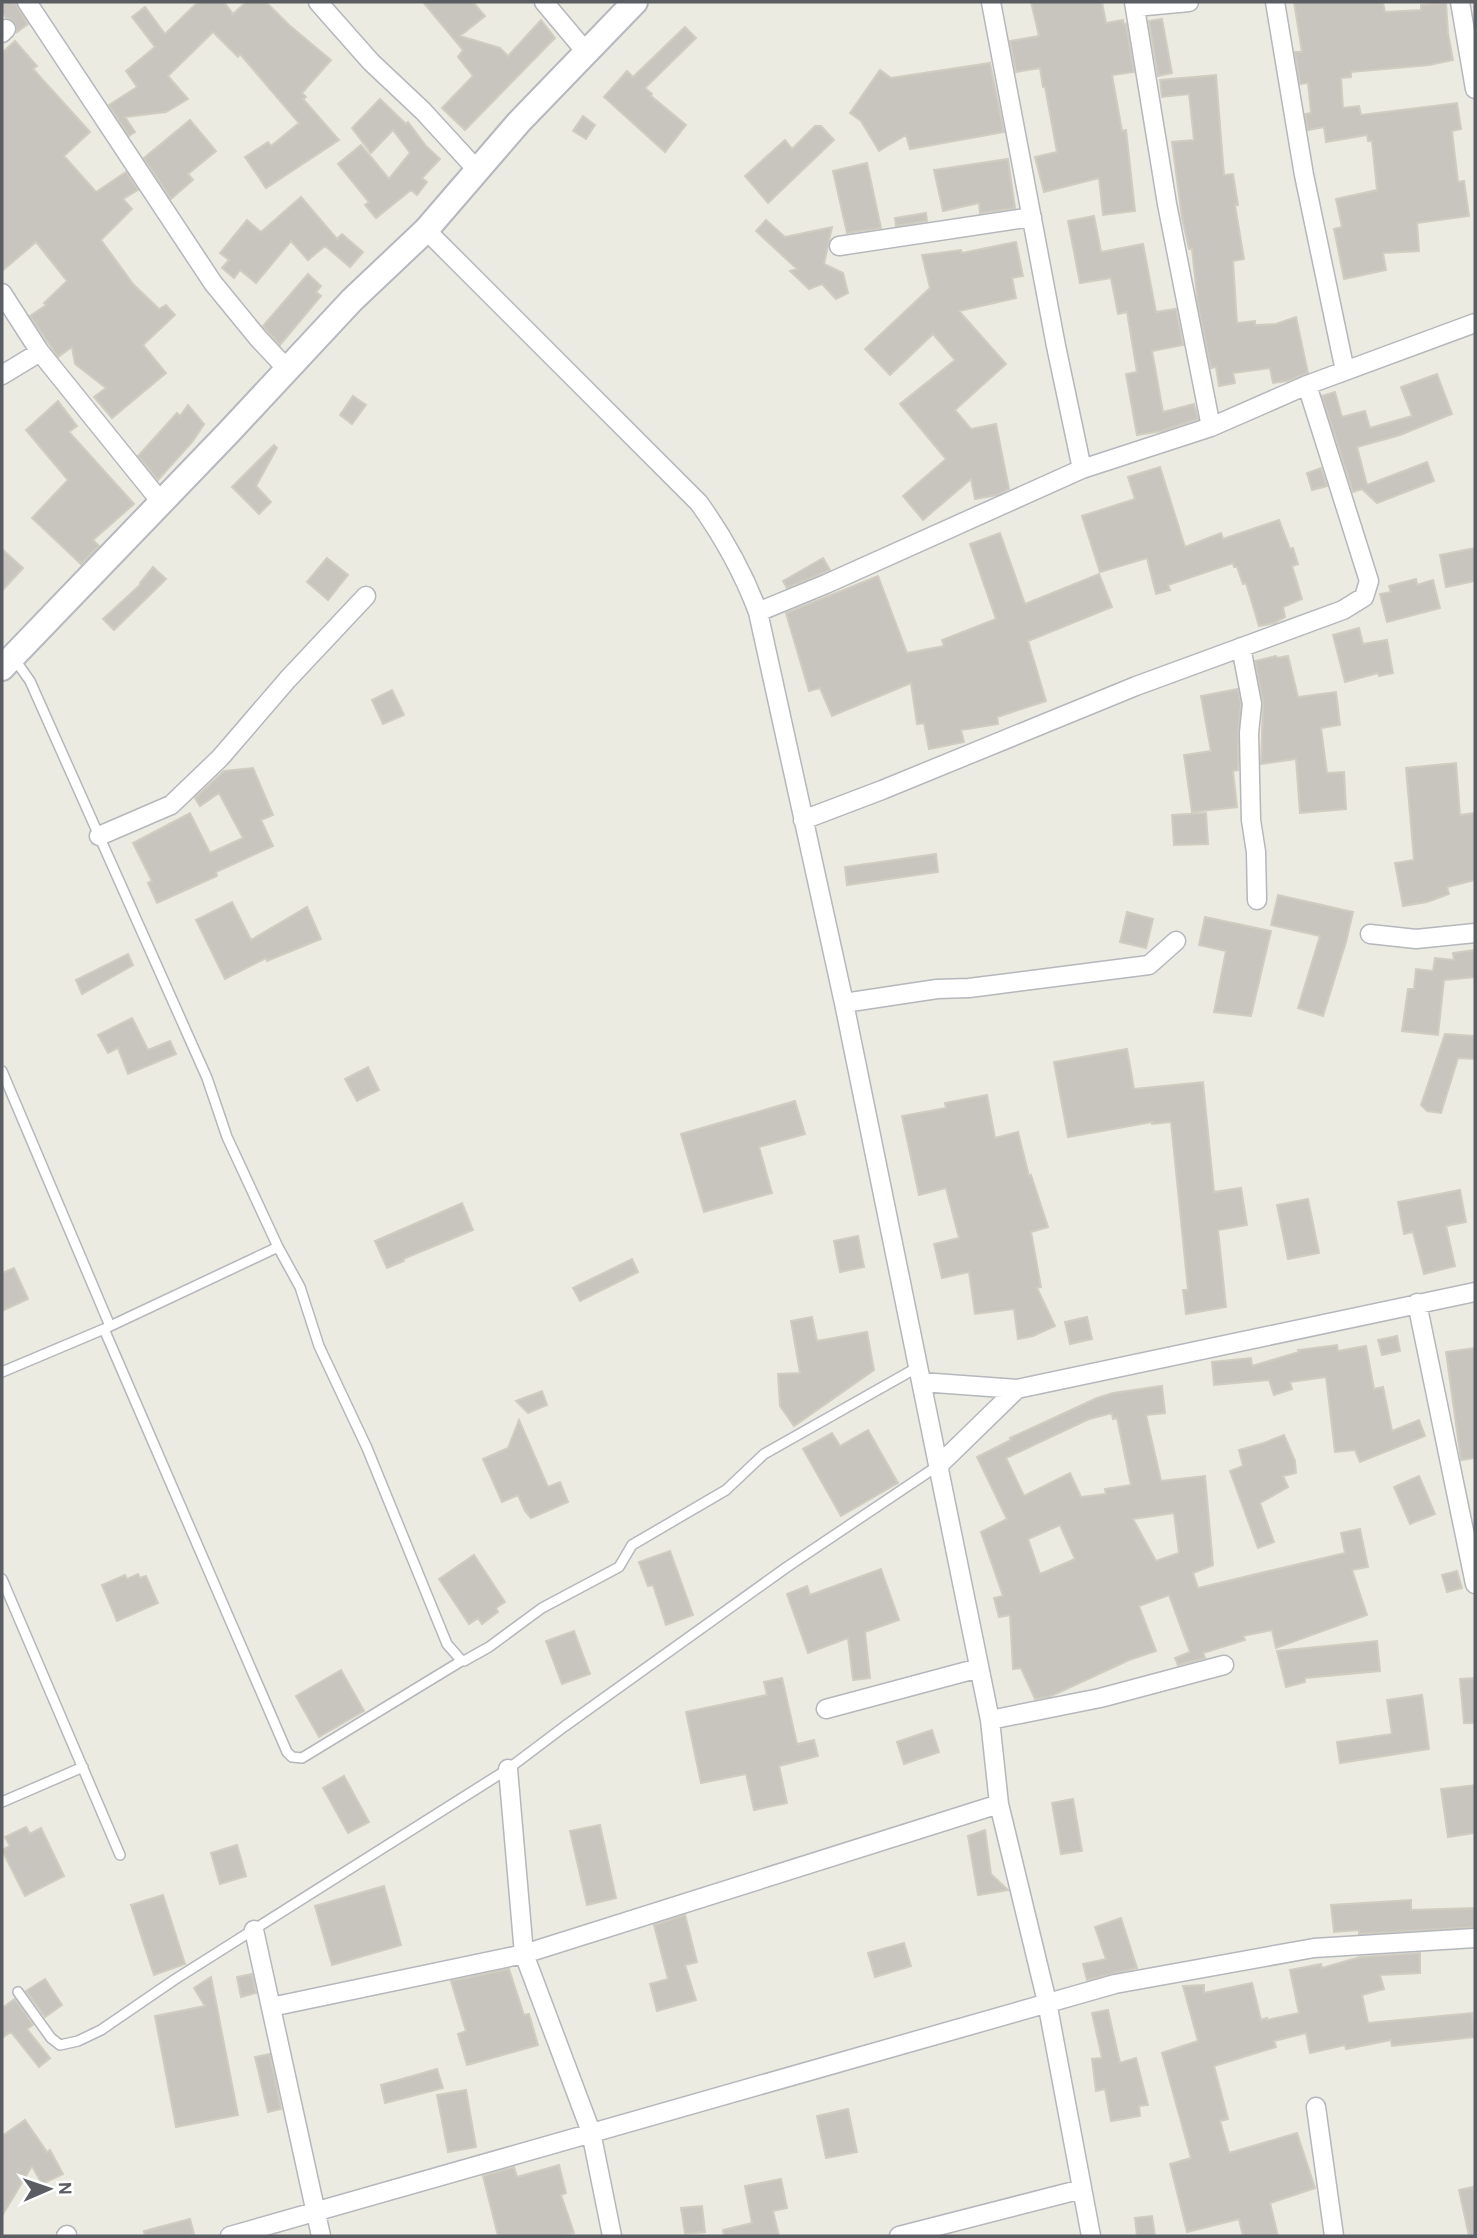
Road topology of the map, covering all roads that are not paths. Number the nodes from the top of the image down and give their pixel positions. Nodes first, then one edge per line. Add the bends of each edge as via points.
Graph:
1 (27, 2) edge
2 (318, 2) edge
3 (544, 2) edge
4 (635, 2) edge
5 (991, 2) edge
6 (1189, 2) edge
7 (1275, 2) edge
8 (1460, 2) edge
9 (1135, 4) edge
10 (586, 52) junction
11 (1475, 89) edge
12 (478, 171) junction
13 (1032, 217) junction
14 (426, 230) junction
15 (839, 246) dead end
16 (2, 293) edge
17 (1475, 323) edge
18 (40, 352) junction
19 (287, 369) junction
20 (1345, 370) junction
21 (2, 375) edge
22 (1307, 385) junction
23 (1211, 426) junction
24 (1082, 470) junction
25 (161, 502) junction
26 (366, 596) dead end
27 (758, 612) junction
28 (1241, 648) junction
29 (7, 663) edge
30 (803, 820) junction
31 (99, 836) junction
32 (1257, 900) dead end
33 (1475, 933) edge
34 (1370, 934) dead end
35 (1176, 941) dead end
36 (844, 1003) junction
37 (2, 1071) edge
38 (278, 1247) junction
39 (1475, 1292) edge
40 (1417, 1303) junction
41 (107, 1327) junction
42 (2, 1372) edge
43 (920, 1375) junction
44 (1017, 1390) junction
45 (939, 1465) junction
46 (2, 1579) edge
47 (1475, 1584) edge
48 (463, 1660) junction
49 (1224, 1665) dead end
50 (979, 1668) junction
51 (826, 1709) dead end
52 (990, 1720) junction
53 (83, 1767) junction
54 (508, 1769) junction
55 (2, 1802) edge
56 (999, 1804) junction
57 (120, 1854) dead end
58 (254, 1930) junction
59 (1475, 1938) edge
60 (524, 1954) junction
61 (18, 1992) dead end
62 (1046, 2002) junction
63 (271, 2007) junction
64 (1316, 2106) dead end
65 (591, 2132) junction
66 (1082, 2189) junction
67 (315, 2212) junction
68 (230, 2236) edge
69 (321, 2236) edge
70 (612, 2236) edge
71 (899, 2236) edge
72 (1091, 2236) edge
73 (1334, 2236) edge

1 - 19 street via 214,283
2 - 12 street
3 - 10 street
4 - 10 street
5 - 13 street
6 - 9 street
7 - 20 street via 1304,175
8 - 11 street
9 - 23 street via 1167,204
10 - 12 street
12 - 14 street
13 - 15 street
13 - 24 street
14 - 19 street
14 - 27 street via 699,503 728,545
16 - 18 street
17 - 20 street
18 - 21 street
18 - 25 street
19 - 25 street
20 - 22 street
22 - 23 street
22 - 28 street via 1369,581 1364,597 1343,610
23 - 24 street
24 - 27 street
25 - 29 street
26 - 31 street via 220,758 171,805
27 - 30 street
28 - 30 street
28 - 32 street via 1252,704 1251,820
29 - 31 lane via 30,681
30 - 36 street
31 - 38 lane
33 - 34 street via 1416,939
35 - 36 street via 1149,965
36 - 43 street
37 - 41 lane
38 - 41 lane
38 - 48 lane via 300,1287 319,1346 367,1448 447,1644
39 - 40 street
40 - 44 street
40 - 47 street
41 - 42 lane
41 - 48 lane via 292,1757 302,1758
43 - 44 street
43 - 45 street
43 - 48 lane via 764,1454 726,1490 632,1545 619,1567 542,1608
44 - 45 street
45 - 50 street
45 - 54 lane via 787,1567
46 - 53 lane
49 - 52 street via 1100,1698
50 - 51 street
50 - 52 street
52 - 56 street
53 - 55 lane
53 - 57 lane
54 - 58 lane
54 - 60 street
56 - 60 street
56 - 62 street
58 - 61 lane via 101,2030 68,2045 55,2042
58 - 63 street
59 - 62 street via 1314,1948 1115,1984
60 - 63 street
60 - 65 street
62 - 65 street
62 - 66 street
63 - 67 street
64 - 73 street
65 - 67 street
65 - 70 street
66 - 71 street
66 - 72 street
67 - 68 street
67 - 69 street

